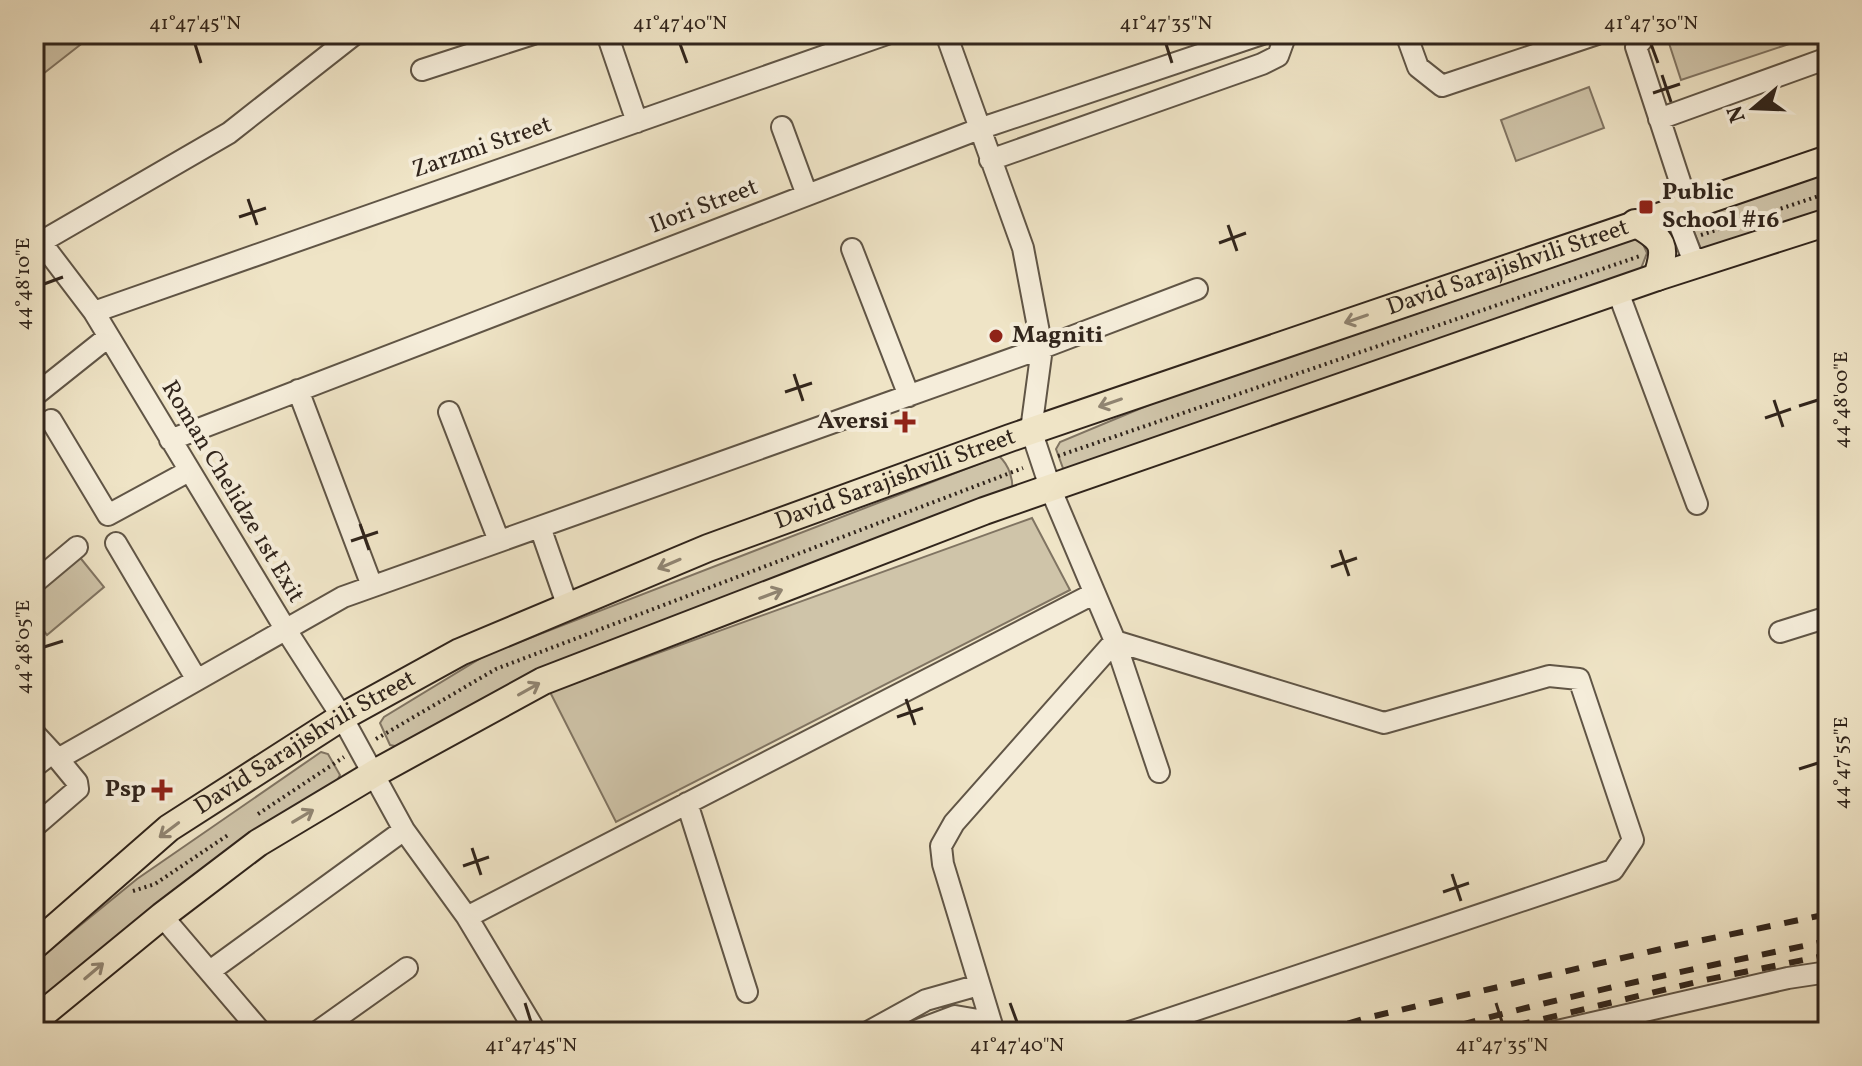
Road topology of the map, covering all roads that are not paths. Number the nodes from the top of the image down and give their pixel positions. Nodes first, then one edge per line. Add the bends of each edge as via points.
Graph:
1 (355, 34) edge
2 (533, 34) edge
3 (607, 34) edge
4 (887, 34) edge
5 (946, 34) edge
6 (1262, 34) edge
7 (1286, 34) edge
8 (1406, 34) edge
9 (1597, 34) edge
10 (1647, 34) edge
11 (1828, 58) edge
12 (422, 70) dead end
13 (1659, 119) junction
14 (637, 122) junction
15 (782, 127) dead end
16 (979, 129) junction
17 (1828, 159) edge
18 (990, 160) junction
19 (807, 195) junction
20 (1688, 206) junction
21 (1828, 222) edge
22 (1635, 223) junction
23 (37, 243) edge
24 (1674, 245) junction
25 (852, 249) dead end
26 (1708, 261) junction
27 (1657, 277) junction
28 (1197, 289) dead end
29 (1618, 292) junction
30 (94, 312) junction
31 (108, 337) junction
32 (1042, 348) junction
33 (298, 390) junction
34 (34, 396) edge
35 (909, 396) junction
36 (449, 412) dead end
37 (51, 420) dead end
38 (1031, 430) junction
39 (170, 440) junction
40 (189, 471) junction
41 (1051, 490) junction
42 (1697, 504) dead end
43 (540, 527) junction
44 (499, 541) junction
45 (116, 543) dead end
46 (77, 547) dead end
47 (34, 583) edge
48 (372, 586) junction
49 (1093, 594) junction
50 (568, 607) junction
51 (1828, 617) edge
52 (286, 630) junction
53 (1780, 632) dead end
54 (1115, 641) junction
55 (197, 680) junction
56 (342, 717) junction
57 (34, 733) edge
58 (55, 756) junction
59 (34, 767) edge
60 (1159, 772) dead end
61 (375, 773) junction
62 (687, 803) junction
63 (34, 827) edge
64 (404, 830) junction
65 (162, 916) junction
66 (467, 917) junction
67 (34, 946) edge
68 (407, 968) dead end
69 (210, 971) junction
70 (1828, 972) edge
71 (979, 985) junction
72 (747, 992) dead end
73 (34, 1021) edge
74 (992, 1027) edge
75 (261, 1032) edge
76 (317, 1032) edge
77 (536, 1032) edge
78 (868, 1032) edge
79 (913, 1032) edge
80 (1130, 1032) edge
81 (1553, 1032) edge

1 - 23 street via 229,133
2 - 12 street
3 - 14 street
4 - 14 street, Zarzmi Street
5 - 16 street
6 - 16 street, Ilori Street
7 - 18 street via 1278,56 1262,64
8 - 9 street via 1418,67 1442,86
10 - 13 street via 1636,47
11 - 13 street
13 - 20 street
14 - 30 street, Zarzmi Street
15 - 19 street
16 - 18 street
16 - 19 street, Ilori Street
17 - 20 main road, David Sarajishvili Street
18 - 32 street via 1023,248
19 - 33 street, Ilori Street
20 - 22 main road, David Sarajishvili Street
20 - 24 street
21 - 26 main road
22 - 24 main road
22 -> 38 main road, David Sarajishvili Street
23 - 30 street, Roman Chelidze 1st Exit
24 - 26 street
24 - 27 main road via 1664,254
25 - 35 street
26 - 27 main road
27 - 29 main road
28 - 32 street
29 - 41 main road
29 - 42 street
30 - 31 street, Roman Chelidze 1st Exit
31 - 34 street
31 - 39 street, Roman Chelidze 1st Exit
32 - 35 street
32 - 38 street
33 - 39 street, Ilori Street
33 - 48 street
35 - 43 street
36 - 44 street
37 - 40 street via 108,515
38 - 41 street
38 -> 50 main road, David Sarajishvili Street via 708,548
39 - 40 street, Roman Chelidze 1st Exit
40 - 52 street, Roman Chelidze 1st Exit
41 - 49 street
61 -> 41 main road via 543,681
43 - 44 street
43 - 50 street
44 - 48 street
45 - 55 street
46 - 47 street
48 - 52 street
49 - 54 street
49 - 62 street
50 - 56 main road, David Sarajishvili Street via 460,652
51 - 53 street
52 - 55 street
52 - 56 street, Roman Chelidze 1st Exit
54 - 60 street
54 - 71 street via 954,823 941,846
54 - 80 street via 1384,723 1549,676 1579,679 1633,840 1613,870
55 - 58 street
56 - 61 street, Roman Chelidze 1st Exit
56 -> 67 main road, David Sarajishvili Street via 169,828
57 - 58 street
58 - 59 street
58 - 63 street via 78,789
61 - 64 street, Roman Chelidze 1st Exit
65 -> 61 main road via 258,843
62 - 66 street
62 - 72 street
64 - 66 street, Roman Chelidze 1st Exit
64 - 69 street
65 - 69 street
73 -> 65 main road
66 - 77 street, Roman Chelidze 1st Exit
68 - 76 street
69 - 75 street
70 - 81 street
71 - 74 street
71 - 78 street via 926,1000
74 - 79 street via 955,1016

